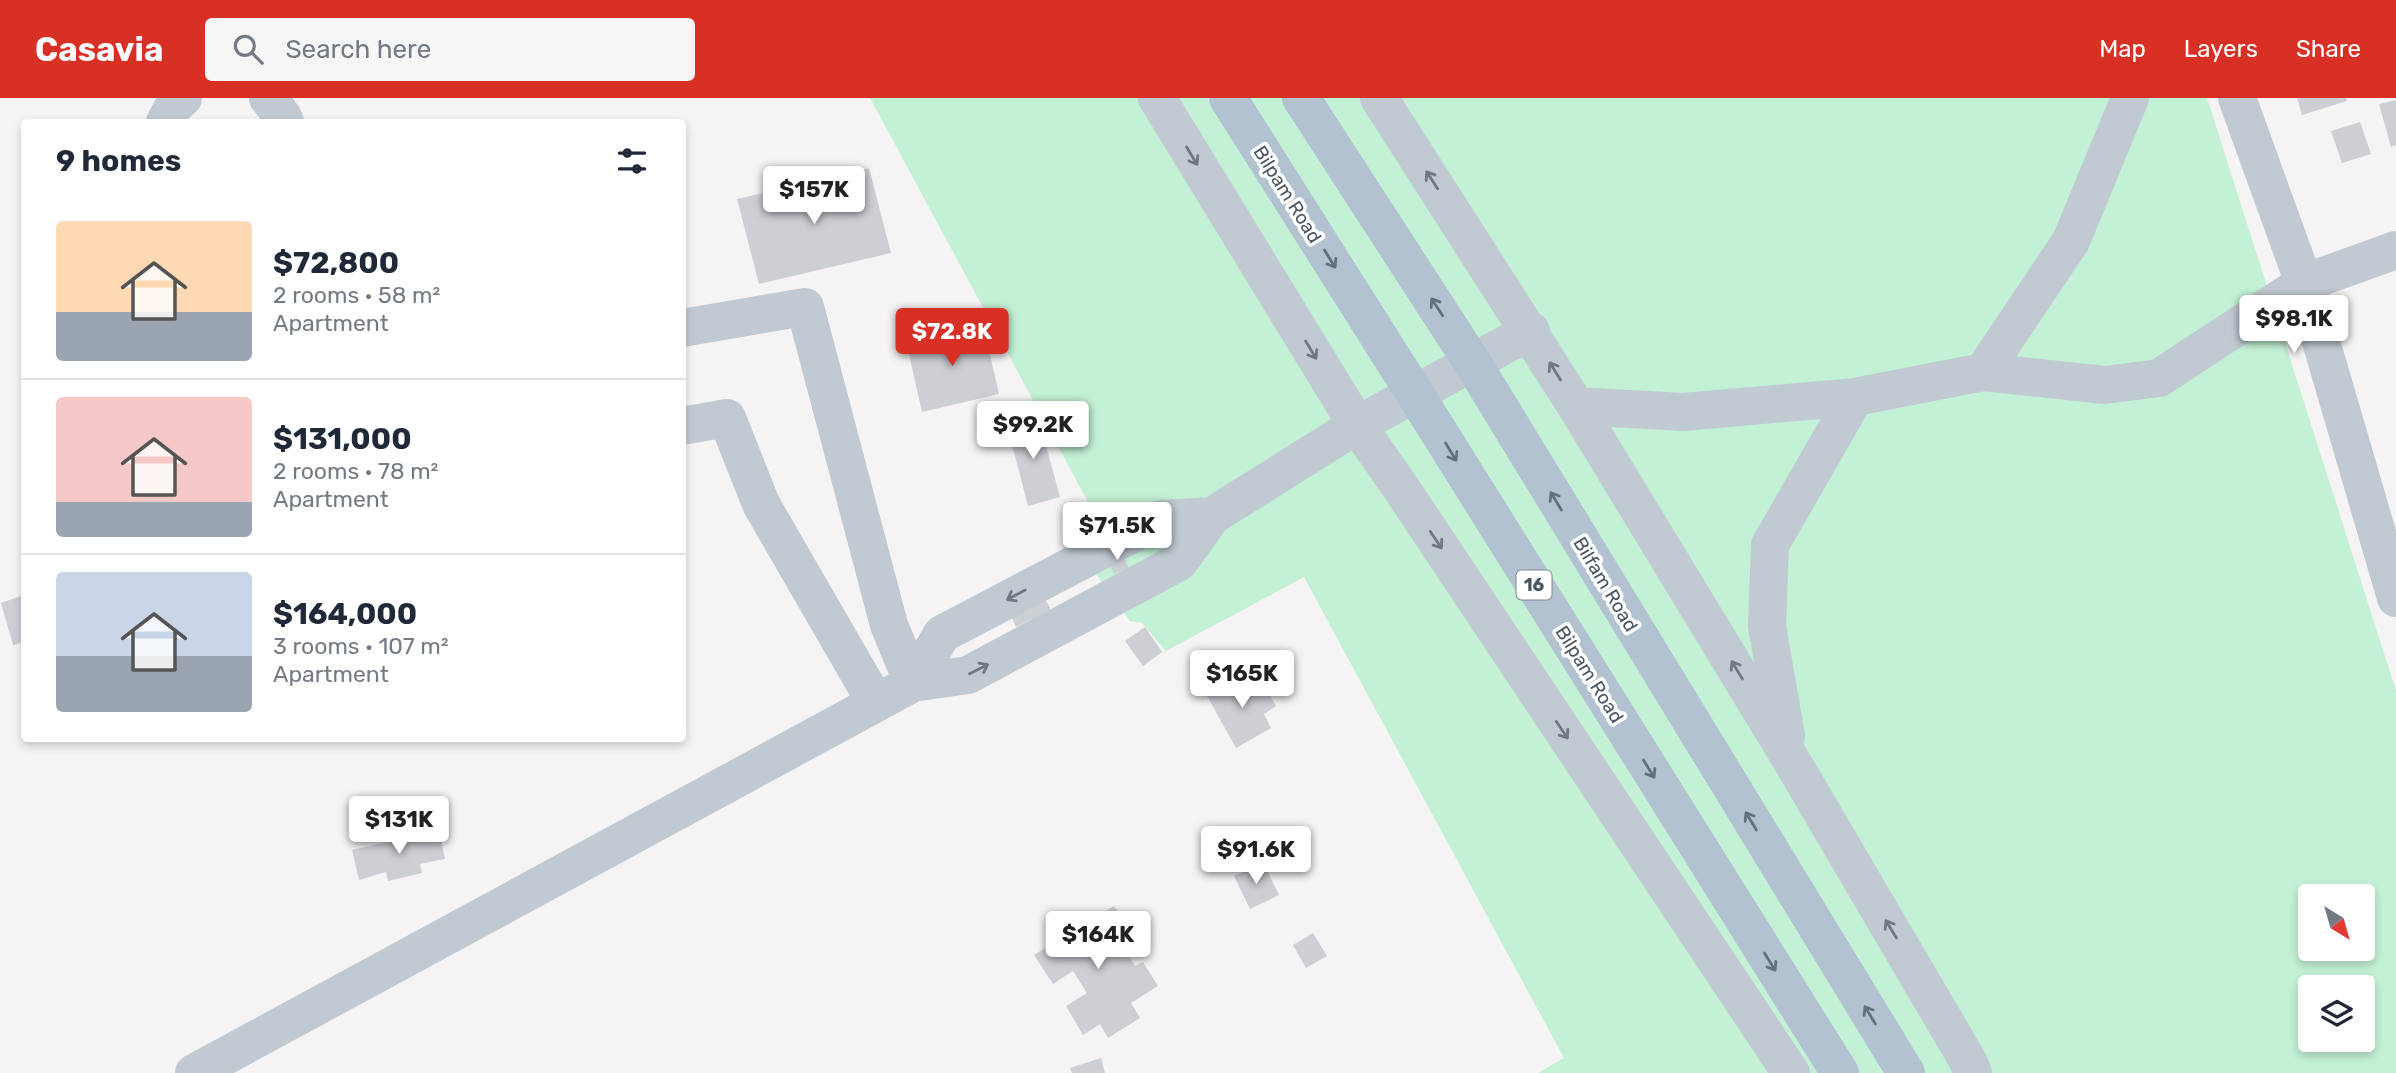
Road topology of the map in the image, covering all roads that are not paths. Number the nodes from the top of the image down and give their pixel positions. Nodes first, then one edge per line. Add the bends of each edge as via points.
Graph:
1 (183, 98) edge
2 (268, 98) edge
3 (1157, 98) edge
4 (1228, 98) edge
5 (1301, 98) edge
6 (1379, 98) edge
7 (2130, 98) edge
8 (2237, 98) edge
9 (167, 119) edge
10 (284, 119) edge
11 (2396, 250) edge
12 (2304, 283) junction
13 (686, 327) edge
14 (1531, 331) junction
15 (1472, 362) junction
16 (1983, 372) junction
17 (1415, 394) junction
18 (1855, 397) junction
19 (1576, 406) junction
20 (686, 425) edge
21 (1357, 425) junction
22 (2394, 581) edge
23 (913, 683) junction
24 (876, 703) junction
25 (1790, 758) junction
26 (194, 1073) edge
27 (1791, 1073) edge
28 (1840, 1073) edge
29 (1906, 1073) edge
30 (1973, 1073) edge

1 - 9 street
2 - 10 street
3 -> 21 street
4 -> 17 main road, Bilpam Road / 16
15 -> 5 main road, Bilfam Road
14 -> 6 street
7 - 16 street via 2071,241
8 - 12 street
11 - 12 street
12 - 16 street via 2159,378 2105,385
12 - 22 street
13 - 23 street via 805,307 888,625
14 - 15 street
19 -> 14 street
15 - 17 street
29 -> 15 main road, Bilfam Road
16 - 18 street
17 - 21 street
17 -> 28 main road, Bilpam Road / 16
18 - 19 street via 1683,412
18 - 25 street via 1770,545 1767,626
25 -> 19 street
20 - 24 street via 727,418 761,504
21 - 23 street via 1212,516 1161,519 942,634
21 -> 27 street
23 - 24 street
24 - 26 street
30 -> 25 street

